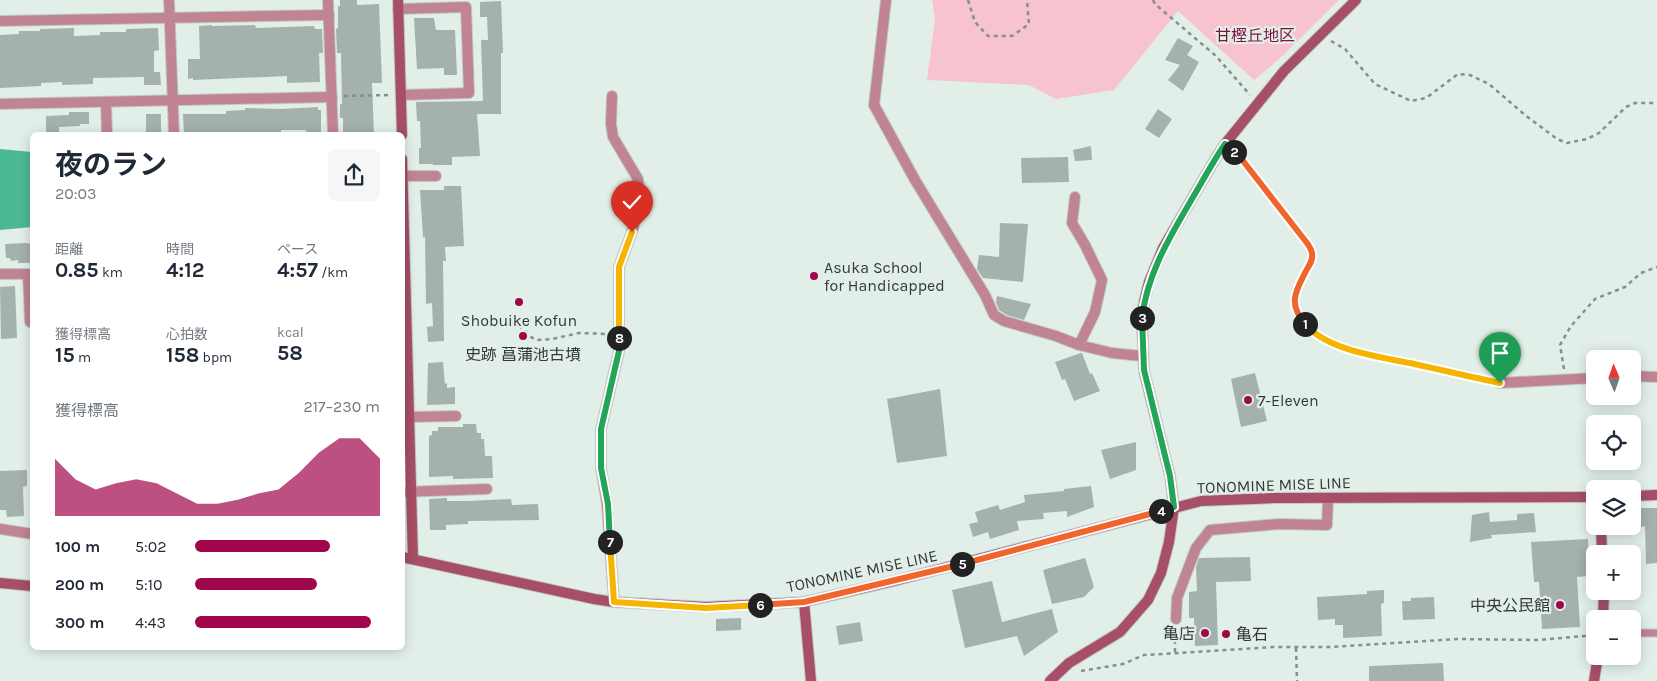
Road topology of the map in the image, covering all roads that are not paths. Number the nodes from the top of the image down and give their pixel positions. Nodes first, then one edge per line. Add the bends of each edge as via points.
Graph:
1 (168, 0) edge
2 (328, 0) edge
3 (886, 0) edge
4 (1356, 0) edge
5 (398, 4) edge
6 (329, 14) junction
7 (169, 17) junction
8 (0, 21) edge
9 (401, 95) junction
10 (612, 96) dead end
11 (332, 97) junction
12 (173, 101) junction
13 (106, 103) junction
14 (0, 104) edge
15 (107, 132) edge
16 (174, 132) edge
17 (333, 132) edge
18 (402, 132) edge
19 (405, 176) edge
20 (436, 176) dead end
21 (1075, 197) dead end
22 (0, 274) edge
23 (30, 274) edge
24 (405, 289) edge
25 (30, 322) edge
26 (1079, 345) junction
27 (1142, 356) junction
28 (1641, 376) edge
29 (1657, 377) edge
30 (1586, 379) edge
31 (1500, 383) road end
32 (456, 416) dead end
33 (410, 417) junction
34 (487, 489) dead end
35 (407, 492) edge
36 (1586, 496) edge
37 (1641, 496) edge
38 (1657, 496) edge
39 (1328, 498) junction
40 (1174, 507) junction
41 (0, 529) edge
42 (30, 534) edge
43 (405, 558) edge
44 (414, 559) junction
45 (0, 583) edge
46 (30, 586) edge
47 (614, 602) junction
48 (804, 602) junction
49 (1176, 619) road end
50 (1657, 632) edge
51 (1641, 633) edge
52 (1597, 665) edge
53 (811, 681) edge
54 (1050, 681) edge
55 (1594, 681) edge

1 - 7 street
2 - 6 street
3 - 26 street via 874,105 915,180 994,315
4 - 27 main road via 1284,71 1225,144 1163,248 1149,282 1142,320
5 - 9 main road
5 - 9 street via 466,7 469,93
6 - 7 street
6 - 11 street
7 - 8 street
7 - 12 street
9 - 18 main road
10 - 47 street via 613,137 638,179 640,202 619,267 619,351 601,429 601,468 608,504
11 - 12 street
11 - 17 street
12 - 13 street
12 - 16 street
13 - 14 street
13 - 15 street
19 - 20 street
21 - 26 street via 1072,223 1102,280 1095,312
22 - 23 street
23 - 25 street
24 - 33 main road
26 - 27 street
27 - 40 main road via 1170,476
28 - 29 street
30 - 31 street
32 - 33 street
33 - 35 main road
34 - 35 street
35 - 44 main road
36 - 39 main road, TONOMINE MISE LINE
37 - 38 main road
39 - 40 main road, TONOMINE MISE LINE via 1201,501
39 - 49 street via 1327,525 1279,524 1210,530 1196,548 1177,598
40 - 48 main road, TONOMINE MISE LINE
40 - 54 main road via 1161,573 1148,600 1120,632 1069,663
41 - 42 street
43 - 44 main road, TONOMINE MISE LINE
44 - 47 main road, TONOMINE MISE LINE
45 - 46 main road
47 - 48 main road, TONOMINE MISE LINE via 706,608
48 - 53 main road
50 - 51 lane
52 - 55 main road

